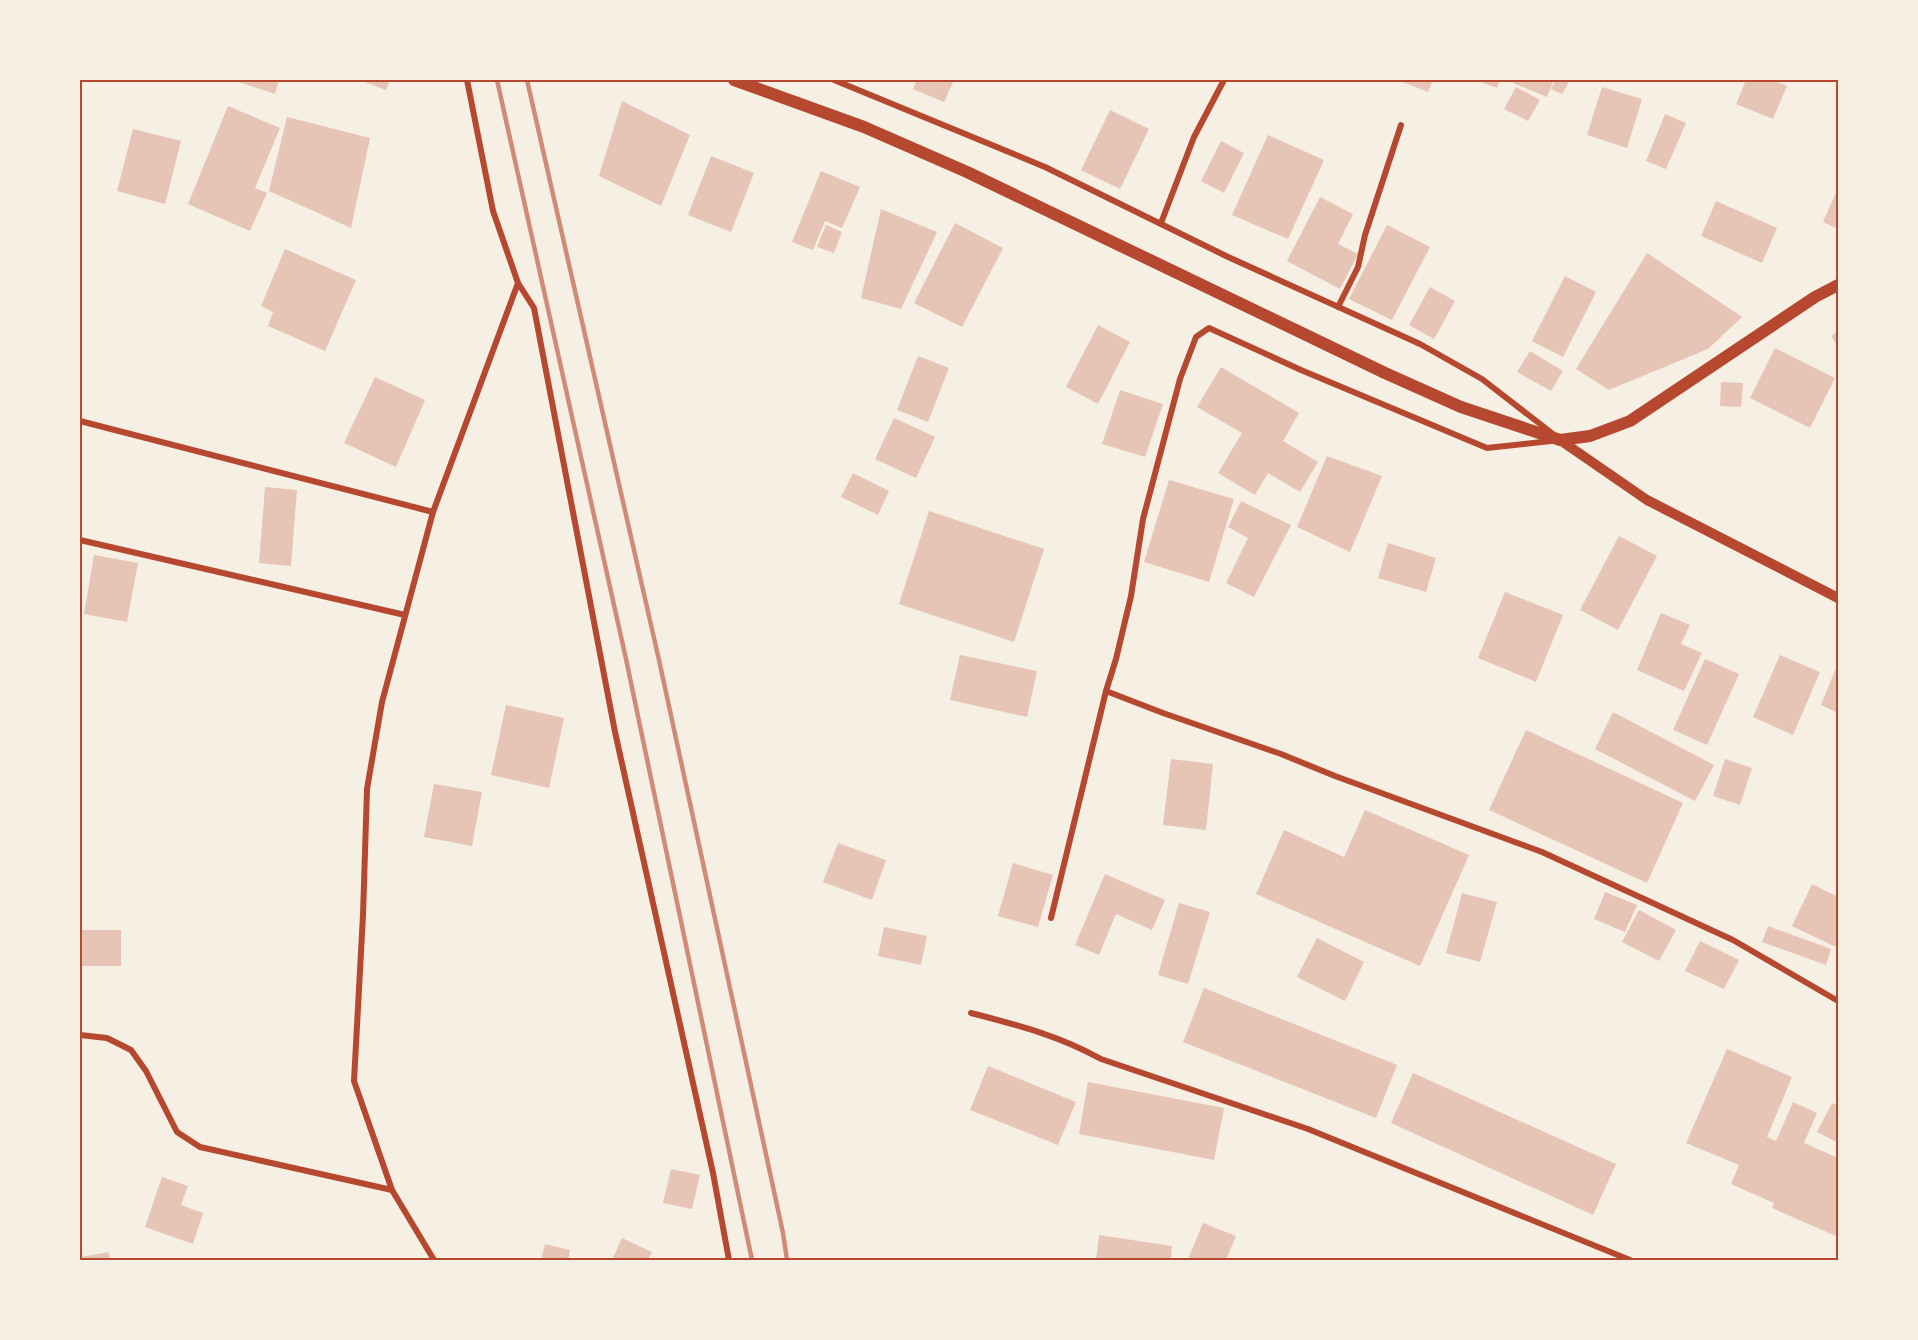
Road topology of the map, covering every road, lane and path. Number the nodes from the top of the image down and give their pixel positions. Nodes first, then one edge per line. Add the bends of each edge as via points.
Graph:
1 (467, 80) edge
2 (734, 80) edge
3 (834, 80) edge
4 (1224, 80) edge
5 (1401, 125) dead end
6 (1161, 223) junction
7 (518, 283) junction
8 (1839, 285) edge
9 (1338, 307) junction
10 (80, 421) edge
11 (1560, 440) junction
12 (433, 512) junction
13 (80, 540) edge
14 (1839, 598) edge
15 (405, 615) junction
16 (1106, 691) junction
17 (1051, 918) dead end
18 (1839, 1001) edge
19 (971, 1013) dead end
20 (80, 1035) edge
21 (392, 1190) junction
22 (434, 1260) edge
23 (729, 1260) edge
24 (1630, 1260) edge

1 - 7 street via 493,211
2 - 11 main road via 864,127 967,172 1385,374 1461,407
3 - 6 street via 1045,167
4 - 6 street via 1194,137
5 - 9 street via 1358,267
6 - 9 street
7 - 12 street
7 - 23 street via 534,308 615,732
8 - 11 main road via 1815,297 1630,421 1590,436
9 - 11 street via 1420,344 1482,379
10 - 12 street
11 - 14 street via 1647,500
11 - 16 street via 1487,448 1209,328 1196,337 1180,379 1143,519 1131,596
12 - 15 street
13 - 15 street
15 - 21 street via 382,702 367,789 354,1081
16 - 17 street
16 - 18 street via 1542,852 1733,940
19 - 24 street via 1033,1029 1075,1044 1101,1059 1308,1129
20 - 21 street via 107,1038 131,1050 147,1071 177,1132 200,1147
21 - 22 street

